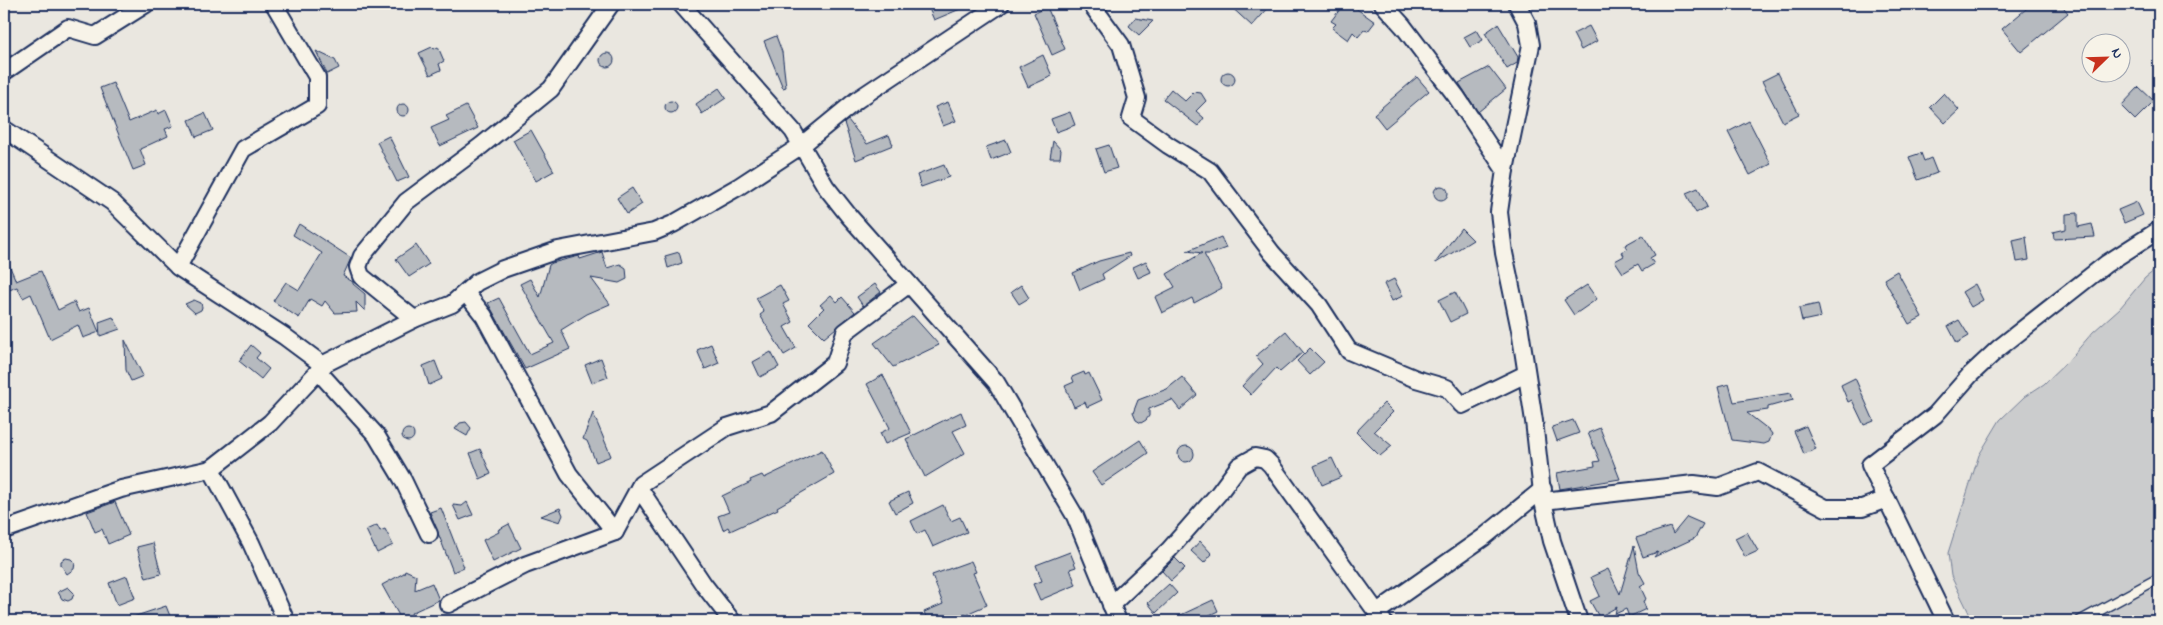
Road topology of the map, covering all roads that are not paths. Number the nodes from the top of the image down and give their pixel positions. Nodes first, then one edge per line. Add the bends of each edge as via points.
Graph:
1 (146, 4) edge
2 (274, 4) edge
3 (611, 4) edge
4 (681, 4) edge
5 (1001, 4) edge
6 (1091, 4) edge
7 (1383, 4) edge
8 (1517, 4) edge
9 (4, 72) edge
10 (4, 129) edge
11 (802, 145) junction
12 (1505, 170) junction
13 (2159, 230) edge
14 (178, 267) junction
15 (909, 284) junction
16 (466, 293) junction
17 (414, 319) junction
18 (320, 368) junction
19 (1526, 374) junction
20 (211, 469) junction
21 (639, 488) junction
22 (1543, 495) junction
23 (1887, 499) junction
24 (4, 530) edge
25 (615, 532) junction
26 (429, 534) dead end
27 (2159, 578) edge
28 (448, 604) dead end
29 (1111, 605) junction
30 (1380, 617) edge
31 (286, 621) edge
32 (732, 621) edge
33 (1118, 621) edge
34 (1579, 621) edge
35 (1946, 621) edge
36 (2080, 621) edge

1 - 9 street via 95,36 68,28
2 - 14 street via 317,77 317,106 242,149
3 - 17 street via 551,89 406,202 362,256 358,266 361,276
4 - 11 street
5 - 11 street via 857,100
6 - 19 street via 1120,45 1137,98 1131,118 1210,171 1272,253 1319,304 1349,351 1416,379 1447,388 1462,405
7 - 12 street via 1456,96
8 - 12 street via 1527,23 1531,45
10 - 14 street via 112,202
11 - 15 street via 826,187
11 - 16 street via 673,224 654,232 539,255 487,277
12 - 19 street via 1499,212
13 - 23 street via 2106,264 1999,348 1935,415 1870,465
14 - 18 street via 284,336
15 - 21 street via 845,332 835,363 771,413 727,427
15 - 29 street via 996,382 1075,516
16 - 17 street via 452,304
16 - 25 street via 484,316 569,474
17 - 18 street
18 - 20 street via 270,423
18 - 26 street via 376,435 403,480
19 - 22 street
20 - 24 street via 121,488
20 - 31 street via 251,543
21 - 25 street
21 - 32 street
22 - 23 street via 1694,484 1718,487 1758,472 1826,508 1862,508
22 - 30 street
22 - 34 street via 1552,542
23 - 35 street
25 - 28 street via 525,565
27 - 36 lane
29 - 30 street via 1169,550 1220,493 1239,466 1255,457 1265,459 1271,465
29 - 33 street

